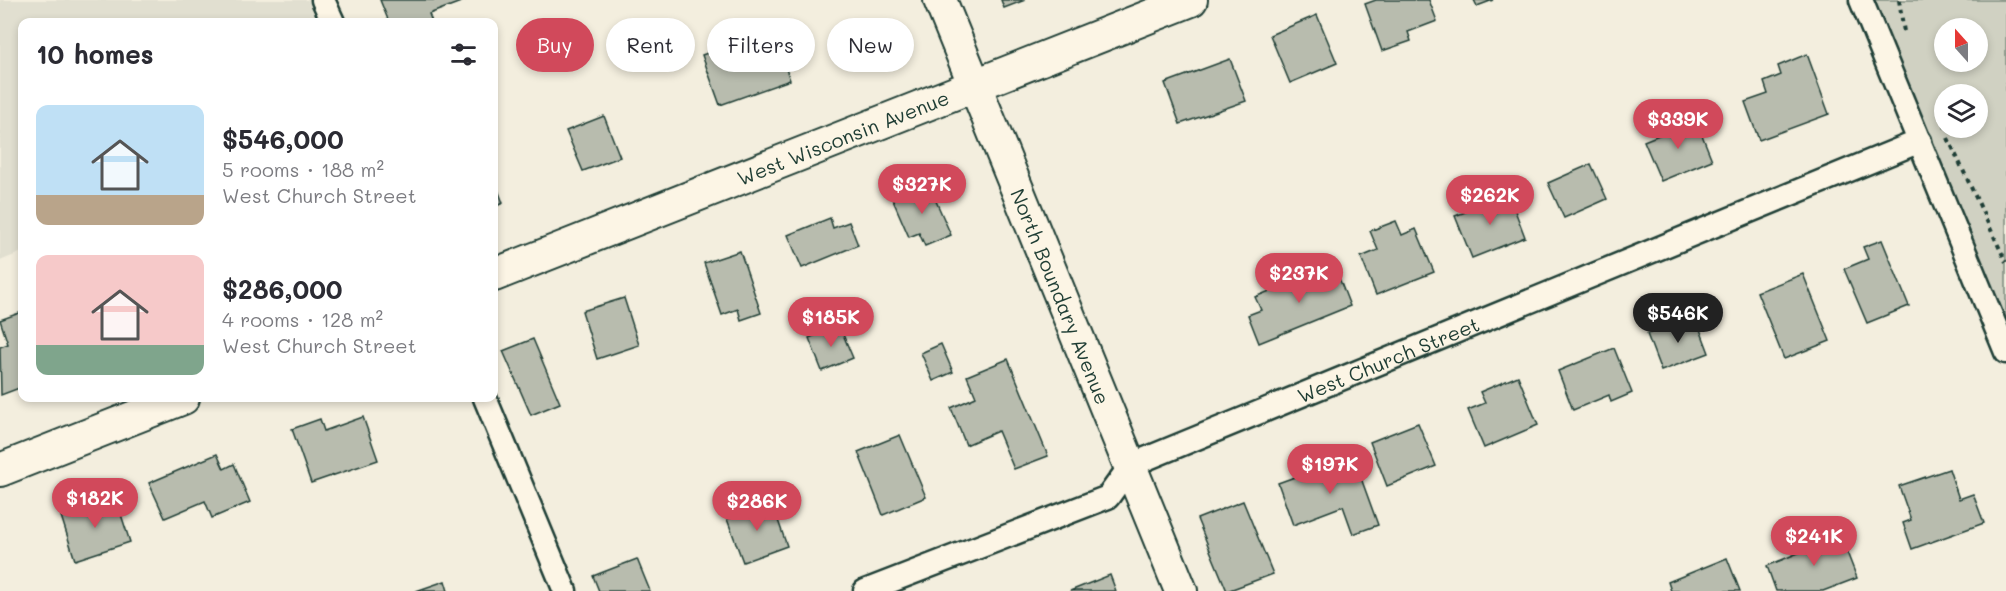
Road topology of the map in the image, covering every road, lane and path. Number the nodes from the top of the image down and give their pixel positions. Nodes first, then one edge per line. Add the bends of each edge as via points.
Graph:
1 (323, 0) edge
2 (940, 0) edge
3 (1191, 0) edge
4 (1861, 0) edge
5 (331, 18) edge
6 (974, 86) junction
7 (1920, 141) junction
8 (498, 273) edge
9 (2006, 352) edge
10 (173, 402) edge
11 (487, 402) edge
12 (1131, 465) junction
13 (0, 470) edge
14 (565, 591) edge
15 (866, 591) edge
16 (1181, 591) edge

1 - 5 street
2 - 6 street, North Boundary Avenue
3 - 6 street, West Wisconsin Avenue
4 - 7 street
6 - 8 street, West Wisconsin Avenue
6 - 12 street, North Boundary Avenue
7 - 9 street
7 - 12 street, West Church Street
10 - 13 street
11 - 14 street
12 - 15 street via 1108,497
12 - 16 street, North Boundary Avenue

